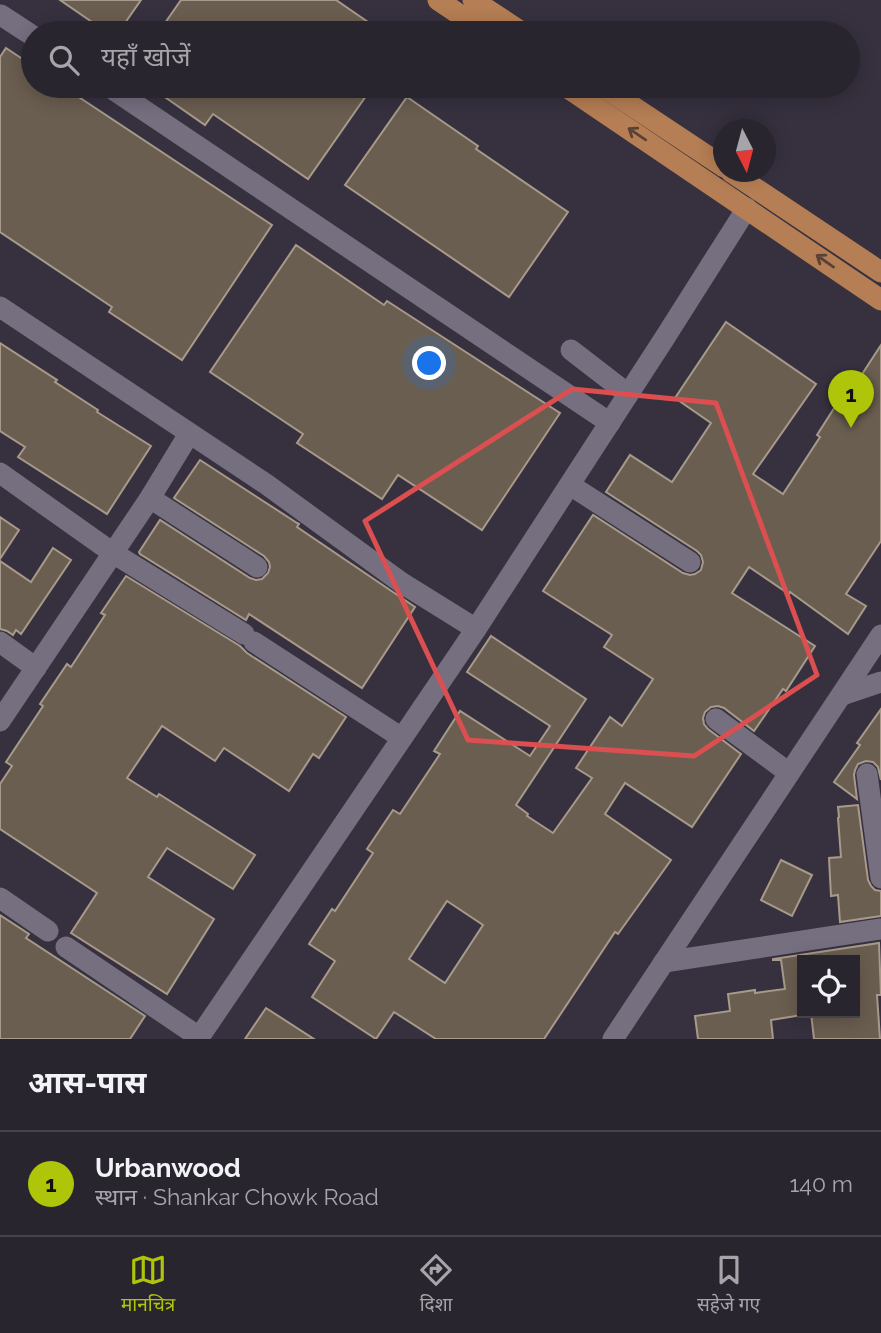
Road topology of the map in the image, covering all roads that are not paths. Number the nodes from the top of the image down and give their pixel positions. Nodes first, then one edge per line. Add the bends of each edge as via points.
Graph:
1 (438, 0) edge
2 (473, 0) edge
3 (1, 15) edge
4 (469, 21) edge
5 (505, 21) edge
6 (21, 28) edge
7 (126, 98) edge
8 (583, 98) edge
9 (620, 98) edge
10 (713, 160) edge
11 (746, 182) edge
12 (747, 208) junction
13 (881, 272) edge
14 (881, 300) edge
15 (0, 307) edge
16 (571, 350) dead end
17 (628, 394) junction
18 (610, 423) junction
19 (189, 434) junction
20 (0, 472) edge
21 (570, 485) junction
22 (150, 498) junction
23 (113, 553) junction
24 (690, 562) dead end
25 (257, 567) dead end
26 (477, 629) junction
27 (881, 635) edge
28 (0, 642) edge
29 (36, 668) junction
30 (881, 682) edge
31 (842, 695) junction
32 (716, 719) dead end
33 (0, 721) edge
34 (402, 738) junction
35 (789, 773) junction
36 (867, 774) dead end
37 (881, 878) edge
38 (0, 898) edge
39 (881, 929) edge
40 (48, 931) dead end
41 (66, 947) dead end
42 (664, 962) junction
43 (199, 1038) edge
44 (613, 1039) edge

1 - 4 main road
2 - 5 main road
3 - 6 street
7 - 18 street
12 -> 8 main road
9 - 10 main road
11 - 13 main road
14 -> 12 main road
12 - 17 street
15 - 19 street
16 - 17 street
17 - 18 street
18 - 21 street
19 - 22 street
19 - 26 street via 402,583
20 - 23 street
21 - 24 street
21 - 26 street
22 - 23 street
22 - 25 street
23 - 29 street
23 - 34 street
26 - 34 street
27 - 31 street
28 - 29 street
29 - 33 street
30 - 31 street
31 - 35 street
32 - 35 street
34 - 43 street
35 - 42 street
36 - 37 street
38 - 40 street
39 - 42 street
41 - 43 street
42 - 44 street

